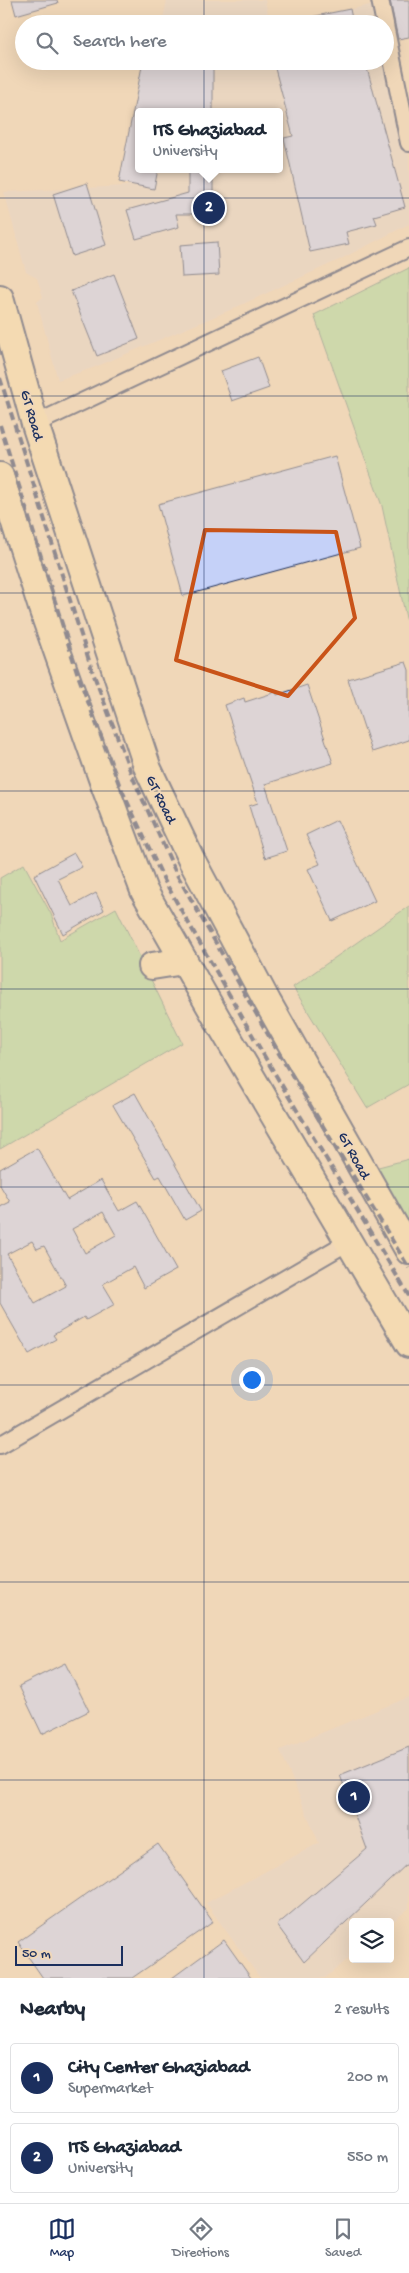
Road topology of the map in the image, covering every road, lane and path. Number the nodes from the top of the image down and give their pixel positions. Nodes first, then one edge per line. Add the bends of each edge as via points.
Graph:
1 (380, 0) edge
2 (383, 15) edge
3 (394, 69) edge
4 (409, 143) edge
5 (409, 248) edge
6 (2, 303) edge
7 (35, 424) junction
8 (0, 476) edge
9 (184, 961) junction
10 (152, 966) dead end
11 (348, 1242) junction
12 (409, 1252) edge
13 (409, 1344) edge
14 (0, 1445) edge

1 - 2 street
3 - 4 street
5 - 7 street
6 - 7 highway, GT Road
7 - 12 highway, GT Road via 148,769 190,859 268,1004
8 - 9 highway via 43,611 144,892
9 - 10 highway
9 - 11 highway
11 - 13 highway
11 - 14 street

